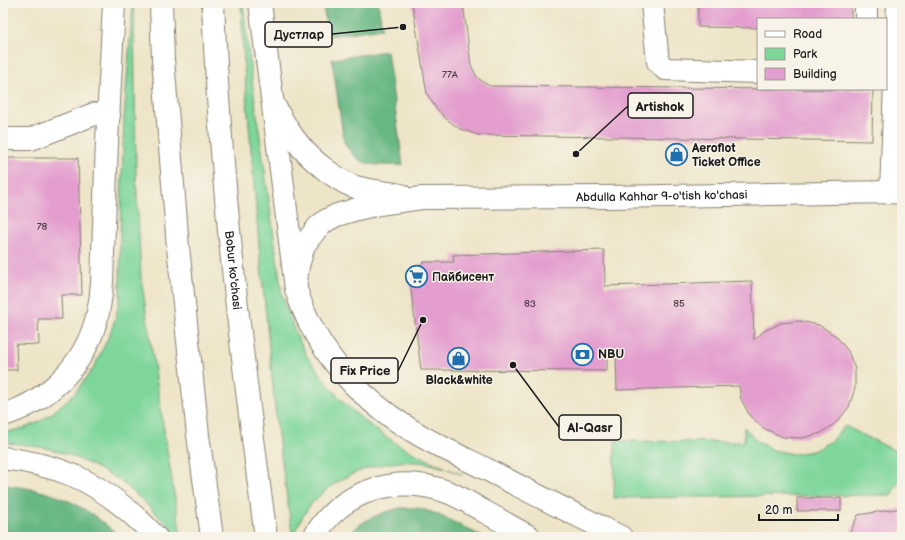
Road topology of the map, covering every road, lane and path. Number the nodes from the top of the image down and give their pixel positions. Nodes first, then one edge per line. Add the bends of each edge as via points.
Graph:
1 (114, 3) edge
2 (161, 3) edge
3 (213, 3) edge
4 (260, 3) edge
5 (652, 3) edge
6 (866, 3) edge
7 (898, 3) edge
8 (866, 18) edge
9 (757, 72) edge
10 (891, 75) edge
11 (272, 100) junction
12 (109, 115) junction
13 (3, 139) edge
14 (896, 193) edge
15 (422, 198) junction
16 (296, 289) junction
17 (3, 415) edge
18 (3, 458) edge
19 (156, 537) edge
20 (212, 537) edge
21 (266, 537) edge
22 (314, 537) edge
23 (530, 537) edge
24 (621, 537) edge

1 - 12 main road
2 - 20 main road via 178,247 198,435
3 - 21 main road, Bobur ko'chasi via 222,160
4 - 11 main road
5 - 9 main road via 658,62 665,69
6 - 8 main road
7 - 10 main road
10 - 14 main road
11 - 15 main road, Abdulla Kahhar 9-o'tish ko'chasi via 298,144 310,158 331,174 352,186
11 - 16 main road
12 - 13 main road via 94,114 31,139
12 - 17 main road via 101,297 94,328 84,350 61,380 27,405
14 - 15 main road, Abdulla Kahhar 9-o'tish ko'chasi
15 - 16 main road, Abdulla Kahhar 9-o'tish ko'chasi via 379,204 327,220 304,245 298,266
16 - 24 main road via 311,327 336,365 358,390 387,414 422,437
18 - 19 main road via 38,464 88,483 119,503
22 - 23 main road via 337,510 355,497 375,489 404,485 424,486 449,493

